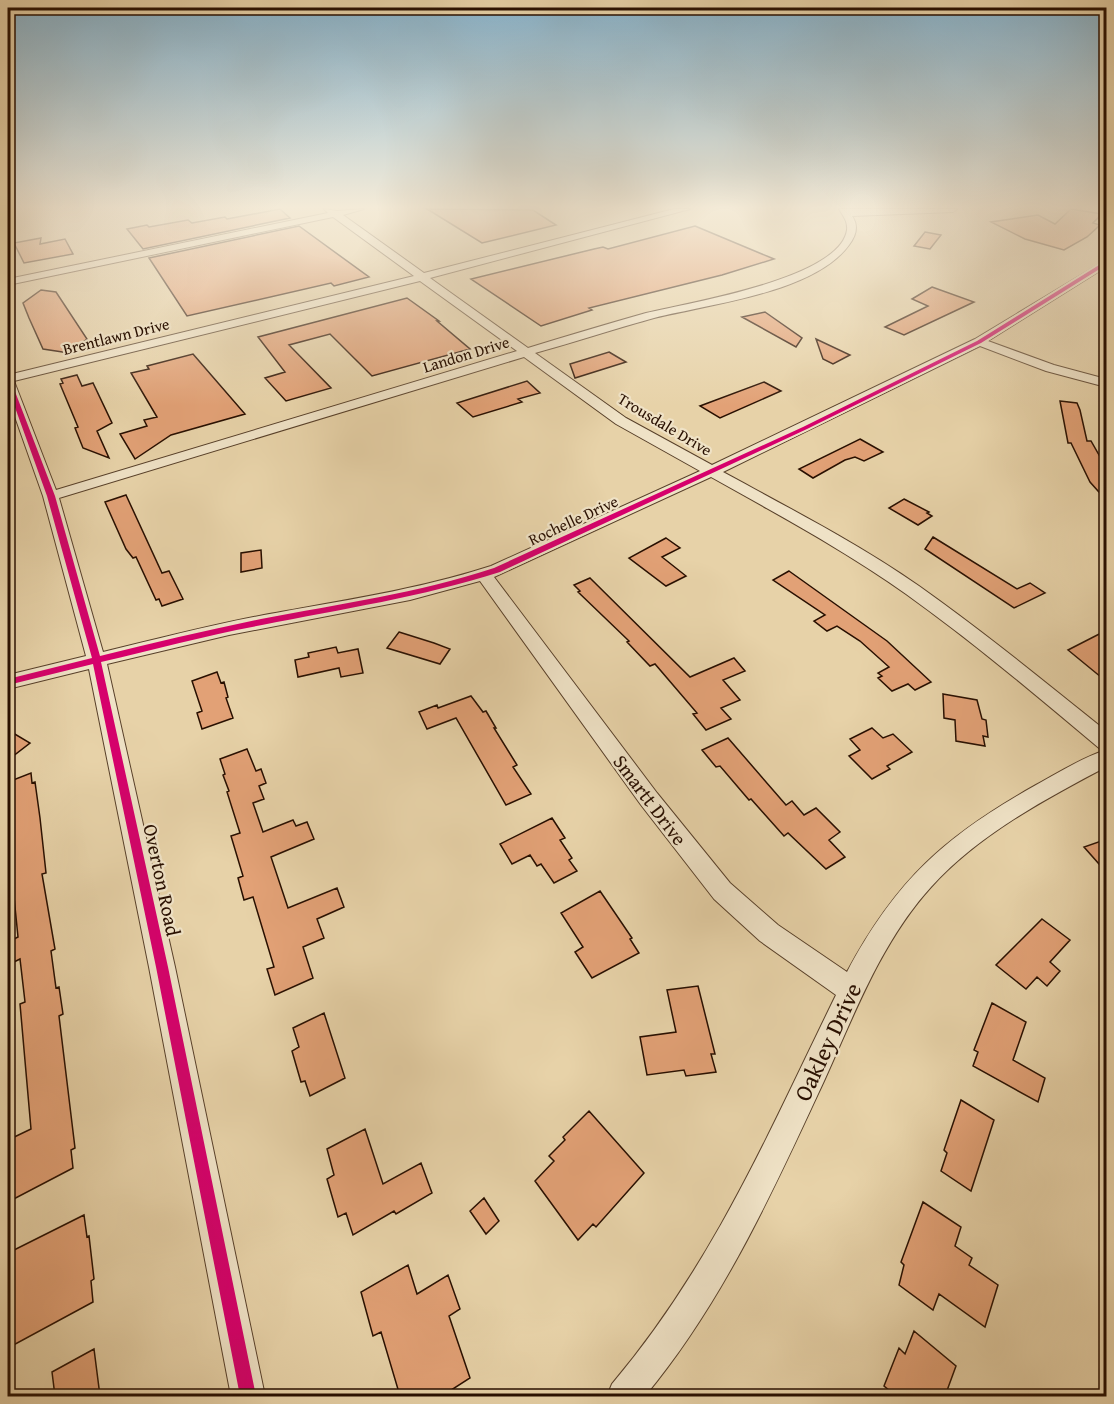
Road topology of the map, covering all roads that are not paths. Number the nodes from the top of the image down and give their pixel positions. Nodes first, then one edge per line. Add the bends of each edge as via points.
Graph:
1 (43, 275) edge
2 (417, 275) edge
3 (430, 275) edge
4 (800, 275) edge
5 (1088, 275) edge
6 (420, 277) junction
7 (8, 282) edge
8 (979, 342) junction
9 (527, 352) junction
10 (8, 380) edge
11 (1107, 383) edge
12 (16, 427) edge
13 (711, 472) junction
14 (51, 496) junction
15 (484, 575) junction
16 (97, 662) junction
17 (8, 682) edge
18 (1107, 742) edge
19 (1107, 758) edge
20 (851, 990) junction
21 (248, 1396) edge
22 (624, 1396) edge

1 - 7 street
2 - 6 street, Trousdale Drive
3 - 6 street, Brentlawn Drive
4 - 9 street, Landon Drive via 760,290
5 - 8 street, Rochelle Drive
6 - 9 street, Trousdale Drive
6 - 10 street, Brentlawn Drive
8 - 11 street via 1050,368
8 - 13 street, Rochelle Drive
9 - 13 street, Trousdale Drive via 632,428
9 - 14 street, Landon Drive
10 - 12 street, Overton Road
12 - 14 street, Overton Road
13 - 15 street, Rochelle Drive
13 - 18 street, Trousdale Drive via 814,528 902,583 974,635
14 - 16 street, Overton Road
15 - 16 street, Rochelle Drive via 389,599 232,628
15 - 20 street, Smartt Drive via 722,891 769,933
16 - 17 street, Rochelle Drive
16 - 21 street, Overton Road
19 - 20 street, Oakley Drive via 986,828 935,867 903,903
20 - 22 street, Oakley Drive via 724,1253 683,1319

